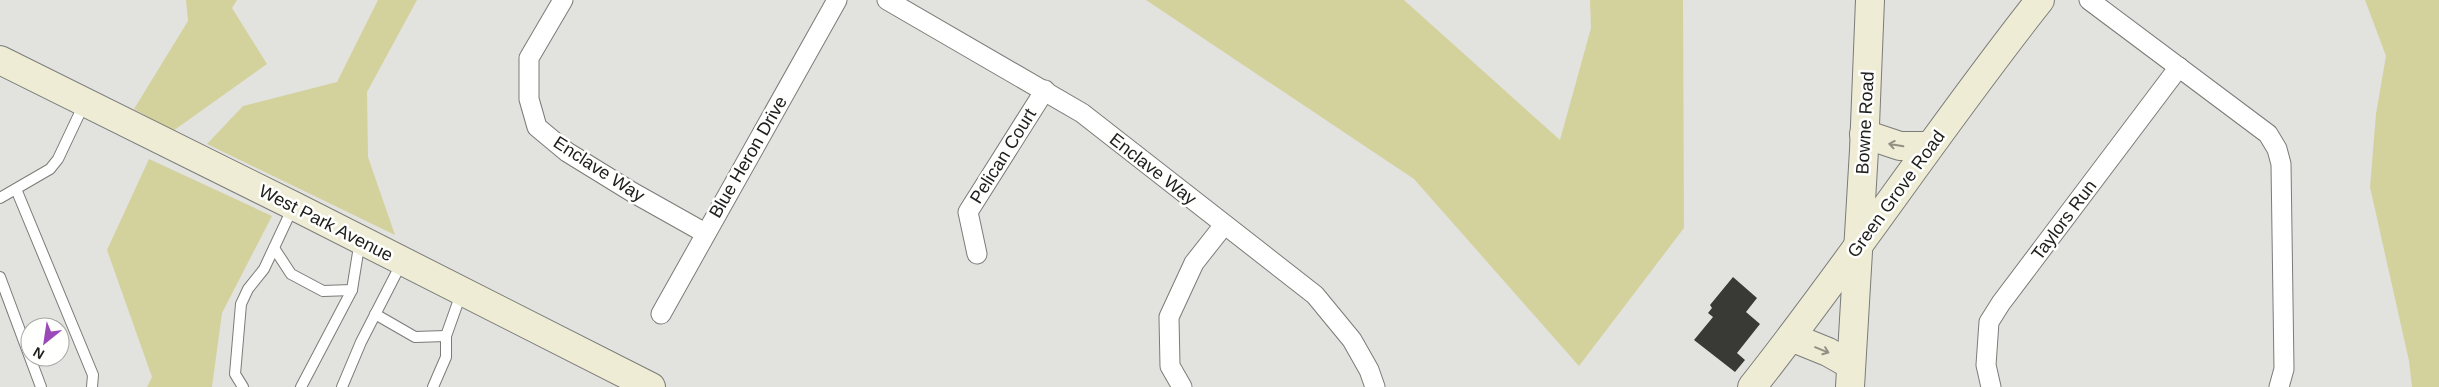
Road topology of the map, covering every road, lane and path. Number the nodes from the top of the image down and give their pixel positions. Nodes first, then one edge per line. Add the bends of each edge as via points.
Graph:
1 (563, 0) edge
2 (837, 0) edge
3 (887, 0) edge
4 (1870, 0) edge
5 (2040, 0) edge
6 (2089, 0) edge
7 (0, 60) edge
8 (2180, 66) junction
9 (1045, 90) junction
10 (84, 102) junction
11 (1864, 134) junction
12 (1929, 146) junction
13 (16, 189) junction
14 (0, 198) edge
15 (294, 206) junction
16 (1224, 224) junction
17 (705, 233) junction
18 (360, 239) junction
19 (1858, 246) junction
20 (274, 248) junction
21 (977, 254) dead end
22 (402, 261) junction
23 (0, 277) edge
24 (352, 290) junction
25 (462, 291) junction
26 (375, 314) junction
27 (661, 314) dead end
28 (446, 336) junction
29 (1791, 337) junction
30 (1850, 376) edge
31 (41, 387) edge
32 (92, 387) edge
33 (243, 387) edge
34 (301, 387) edge
35 (342, 387) edge
36 (433, 387) edge
37 (651, 387) edge
38 (1182, 387) edge
39 (1375, 387) edge
40 (1752, 387) edge
41 (1991, 387) edge
42 (2279, 387) edge

1 - 17 street, Enclave Way via 529,58 529,99 537,127 567,152
2 - 17 street, Blue Heron Drive
3 - 9 street, Enclave Way
4 - 11 street, Bowne Road
5 - 12 street, Green Grove Road
6 - 8 street
7 - 10 street, West Park Avenue
8 - 41 street, Taylors Run via 1989,322 1986,365
8 - 42 street via 2268,134 2277,149 2281,164 2284,369
9 - 16 street, Enclave Way via 1082,113
9 - 21 street, Pelican Court via 968,212
10 - 13 lane via 58,159 50,169
10 - 15 street, West Park Avenue
12 -> 11 street via 1893,144
11 - 19 street, Bowne Road
12 - 19 street, Green Grove Road
13 - 14 lane
13 - 32 lane via 93,376
15 - 18 street, West Park Avenue
15 - 20 lane
16 - 38 street via 1194,263 1169,317 1170,366
16 - 39 street, Enclave Way via 1315,296 1352,340
17 - 27 street, Blue Heron Drive
18 - 22 street, West Park Avenue
18 - 24 lane
19 - 29 street, Green Grove Road
19 - 30 street, Bowne Road
20 - 24 lane via 291,274 323,291
20 - 33 lane via 241,304 235,374
22 - 25 street, West Park Avenue
22 - 26 lane
23 - 31 lane
24 - 34 lane
25 - 28 lane
25 - 37 street, West Park Avenue
26 - 28 lane via 415,338
26 - 35 lane
28 - 36 lane via 446,357
29 -> 30 street via 1828,352
29 - 40 street, Green Grove Road

